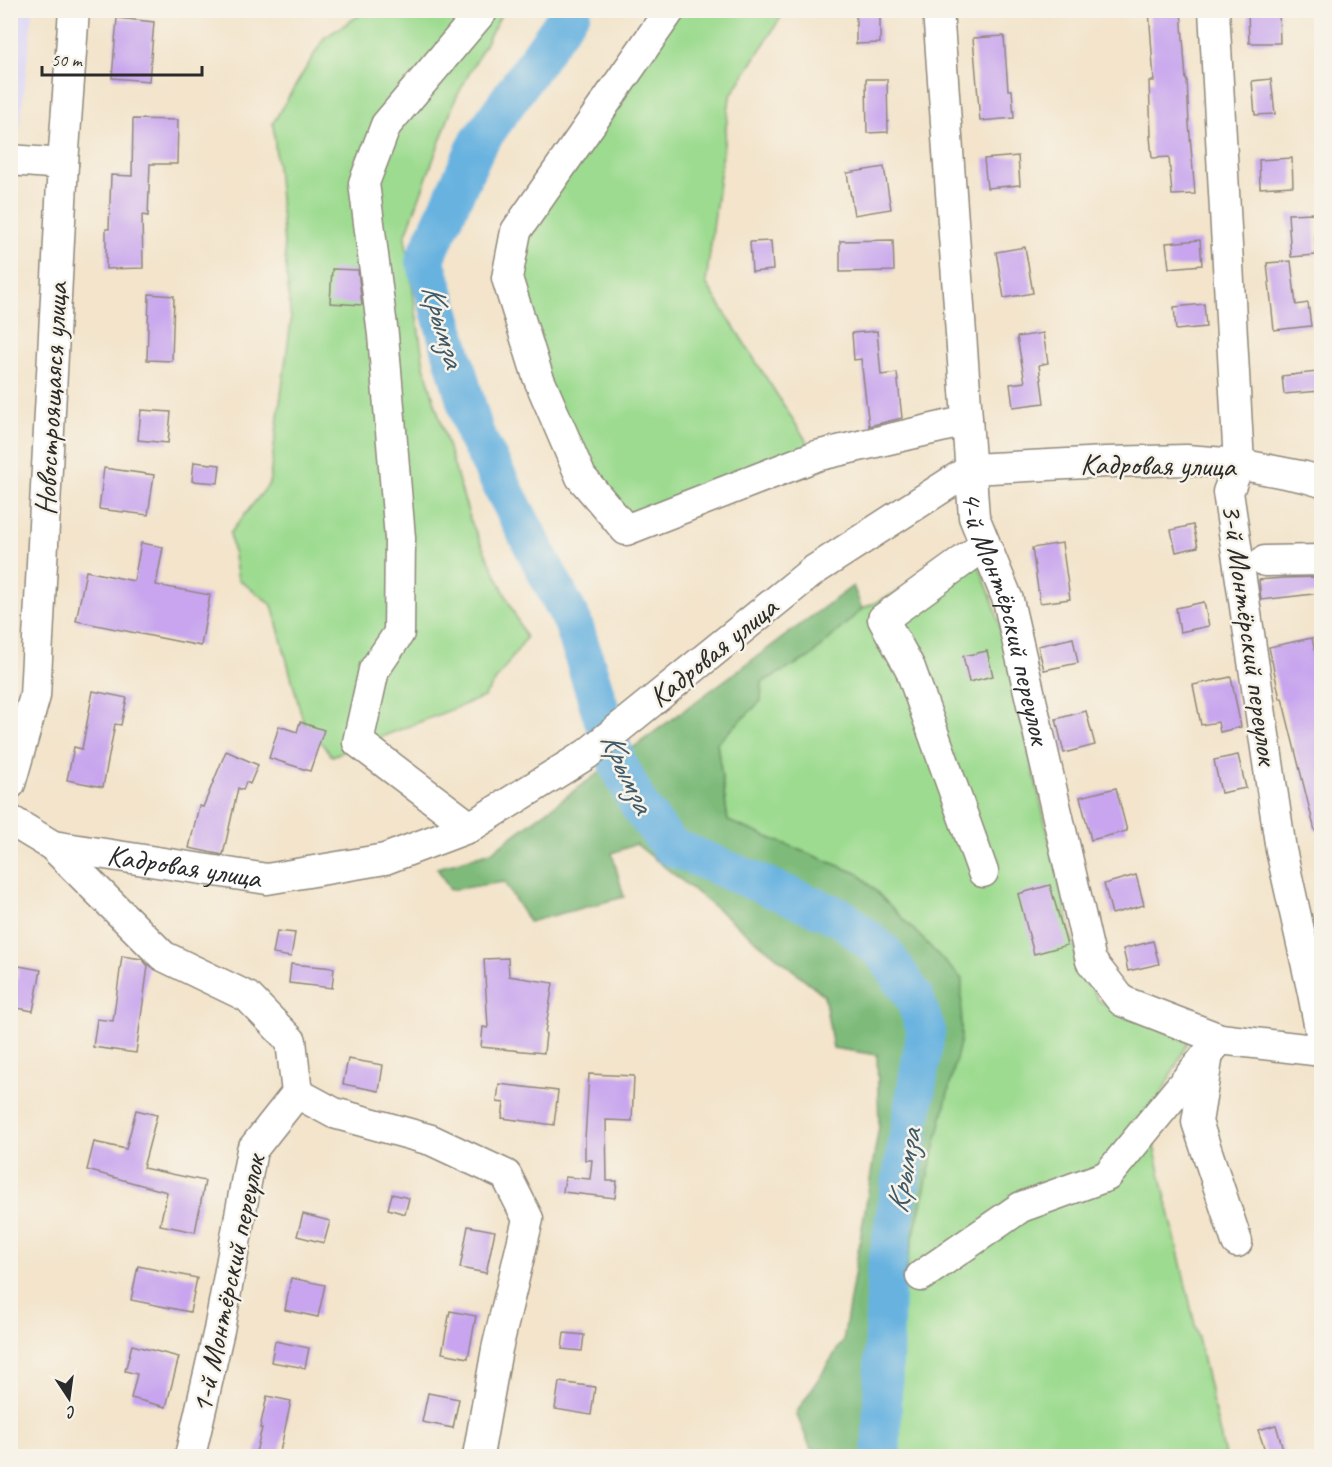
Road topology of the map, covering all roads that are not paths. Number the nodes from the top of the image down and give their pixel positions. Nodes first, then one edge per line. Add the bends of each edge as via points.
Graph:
1 (74, 10) edge
2 (483, 10) edge
3 (669, 10) edge
4 (938, 10) edge
5 (1214, 10) edge
6 (10, 160) edge
7 (63, 164) junction
8 (967, 421) junction
9 (1239, 464) junction
10 (971, 469) junction
11 (1322, 482) edge
12 (985, 545) junction
13 (1322, 560) edge
14 (1265, 561) dead end
15 (23, 688) edge
16 (10, 784) edge
17 (10, 820) edge
18 (470, 827) junction
19 (53, 846) junction
20 (983, 872) dead end
21 (1317, 991) edge
22 (1322, 1039) edge
23 (1214, 1046) junction
24 (1322, 1051) edge
25 (297, 1093) junction
26 (1237, 1242) dead end
27 (921, 1276) dead end
28 (189, 1456) edge
29 (478, 1456) edge

1 - 7 street, Новостроящаяся улица
2 - 18 street via 386,125 364,183 383,336 400,538 399,633 374,670 358,742
3 - 8 street via 516,231 510,259 507,278 538,377 581,477 626,530 816,456
4 - 8 street, 4-й Монтёрский переулок
5 - 9 street, 3-й Монтёрский переулок
6 - 7 street
7 - 15 street, Новостроящаяся улица
8 - 10 street, 4-й Монтёрский переулок
9 - 10 street, Кадровая улица via 1186,460
9 - 11 street, Кадровая улица
9 - 21 street, 3-й Монтёрский переулок via 1228,492 1281,850
10 - 12 street, 4-й Монтёрский переулок via 974,517
10 - 18 street, Кадровая улица via 813,571 587,754
12 - 20 street via 883,619 910,668
12 - 23 street, 4-й Монтёрский переулок via 1008,600 1091,961 1122,1001
13 - 14 street
15 - 16 street, Новостроящаяся улица
17 - 19 street, Кадровая улица
18 - 19 street, Кадровая улица via 385,860 267,879
19 - 25 street via 163,956 248,997 291,1041
21 - 22 street, 3-й Монтёрский переулок
23 - 24 street, 4-й Монтёрский переулок
23 - 26 street via 1197,1122
23 - 27 street via 1107,1176 1021,1206
25 - 28 street, 1-й Монтёрский переулок via 252,1150 219,1330
25 - 29 street via 334,1113 431,1140 506,1175 528,1219 497,1349

